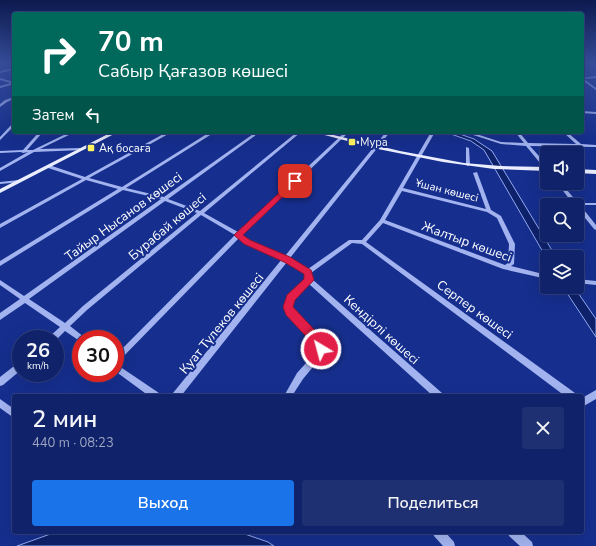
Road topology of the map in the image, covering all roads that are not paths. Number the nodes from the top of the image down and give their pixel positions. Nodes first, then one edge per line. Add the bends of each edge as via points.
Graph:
1 (12, 98) edge
2 (0, 106) edge
3 (584, 111) edge
4 (596, 113) edge
5 (12, 126) edge
6 (38, 134) edge
7 (70, 134) edge
8 (112, 134) edge
9 (166, 134) edge
10 (210, 134) edge
11 (255, 134) edge
12 (297, 134) edge
13 (324, 134) edge
14 (345, 134) edge
15 (387, 134) edge
16 (432, 134) edge
17 (472, 134) edge
18 (519, 134) edge
19 (567, 134) edge
20 (341, 138) junction
21 (0, 139) edge
22 (527, 144) junction
23 (578, 145) junction
24 (378, 146) junction
25 (596, 146) edge
26 (467, 148) dead end
27 (82, 149) junction
28 (0, 152) edge
29 (23, 152) junction
30 (31, 152) junction
31 (418, 156) junction
32 (540, 160) edge
33 (468, 165) junction
34 (50, 167) junction
35 (540, 169) edge
36 (0, 170) edge
37 (584, 171) edge
38 (596, 172) edge
39 (475, 173) dead end
40 (86, 179) junction
41 (19, 181) junction
42 (0, 183) edge
43 (123, 188) junction
44 (400, 189) junction
45 (565, 190) edge
46 (0, 191) edge
47 (571, 198) edge
48 (165, 199) junction
49 (596, 204) edge
50 (584, 205) edge
51 (489, 211) junction
52 (201, 213) junction
53 (584, 213) edge
54 (382, 221) junction
55 (0, 226) edge
56 (596, 228) edge
57 (238, 235) junction
58 (363, 242) junction
59 (287, 259) junction
60 (0, 264) edge
61 (505, 267) junction
62 (540, 275) edge
63 (309, 276) junction
64 (0, 282) edge
65 (584, 282) edge
66 (596, 283) edge
67 (24, 300) junction
68 (0, 317) edge
69 (66, 327) junction
70 (62, 330) edge
71 (72, 332) edge
72 (124, 352) edge
73 (12, 372) edge
74 (124, 373) edge
75 (0, 382) edge
76 (153, 394) edge
77 (178, 394) edge
78 (289, 394) edge
79 (437, 394) edge
80 (569, 394) edge
81 (596, 394) edge
82 (584, 402) edge
83 (0, 403) edge
84 (12, 412) edge
85 (440, 534) edge
86 (515, 534) edge
87 (450, 546) edge
88 (528, 546) edge

1 - 2 street via 6,99
3 - 4 street
5 - 21 street
6 - 29 street
7 - 30 street
8 - 27 main road
9 - 40 street
10 - 43 street
11 - 48 street, Тайыр Нысанов көшесi
12 - 52 street, Бурабай көшесi
13 - 20 main road
14 - 20 street
15 - 24 street, Қуат Түлеков көшесі
16 - 31 street
17 - 22 street via 501,143
18 - 22 street
19 - 23 street
20 - 24 main road
20 - 57 street
22 - 23 street
22 - 32 street
23 - 25 street
24 - 31 main road
24 - 59 street, Қуат Түлеков көшесі
26 - 33 street
27 - 30 street
27 - 34 main road
28 - 29 street
29 - 30 street
30 - 36 street
31 - 33 main road
31 - 44 street
33 - 35 main road
34 - 40 street, Кендірлі көшесі
34 - 41 main road
37 - 38 main road
39 - 51 street
40 - 43 street, Кендірлі көшесі
40 - 55 street
41 - 42 street
41 - 46 main road
43 - 48 street, Кендірлі көшесі
43 - 60 street
44 - 51 street, Ұшан көшесі
44 - 54 street
45 - 47 street
48 - 52 street, Кендірлі көшесі
48 - 67 street, Тайыр Нысанов көшесi
49 - 50 street
51 - 61 street via 499,217 512,244 511,264
52 - 57 street, Кендірлі көшесі
52 - 69 street, Бурабай көшесi via 85,308
53 - 56 street
54 - 58 street
54 - 61 street, Жалтыр көшесі
57 - 59 street, Кендірлі көшесі via 247,242
57 - 72 street
58 - 63 street via 351,241
58 - 80 street, Серпер көшесі
59 - 63 street, Кендірлі көшесі
59 - 77 street, Қуат Түлеков көшесі
61 - 62 street, Жалтыр көшесі
63 - 78 street via 291,298 288,307 290,313 320,344 321,349
63 - 79 street, Кендірлі көшесі
64 - 67 street
65 - 66 street
67 - 68 street, Тайыр Нысанов көшесi
67 - 69 street
69 - 70 street, Бурабай көшесi
69 - 71 street
73 - 75 street
74 - 76 street
81 - 82 street
83 - 84 street
85 - 87 street
86 - 88 street

